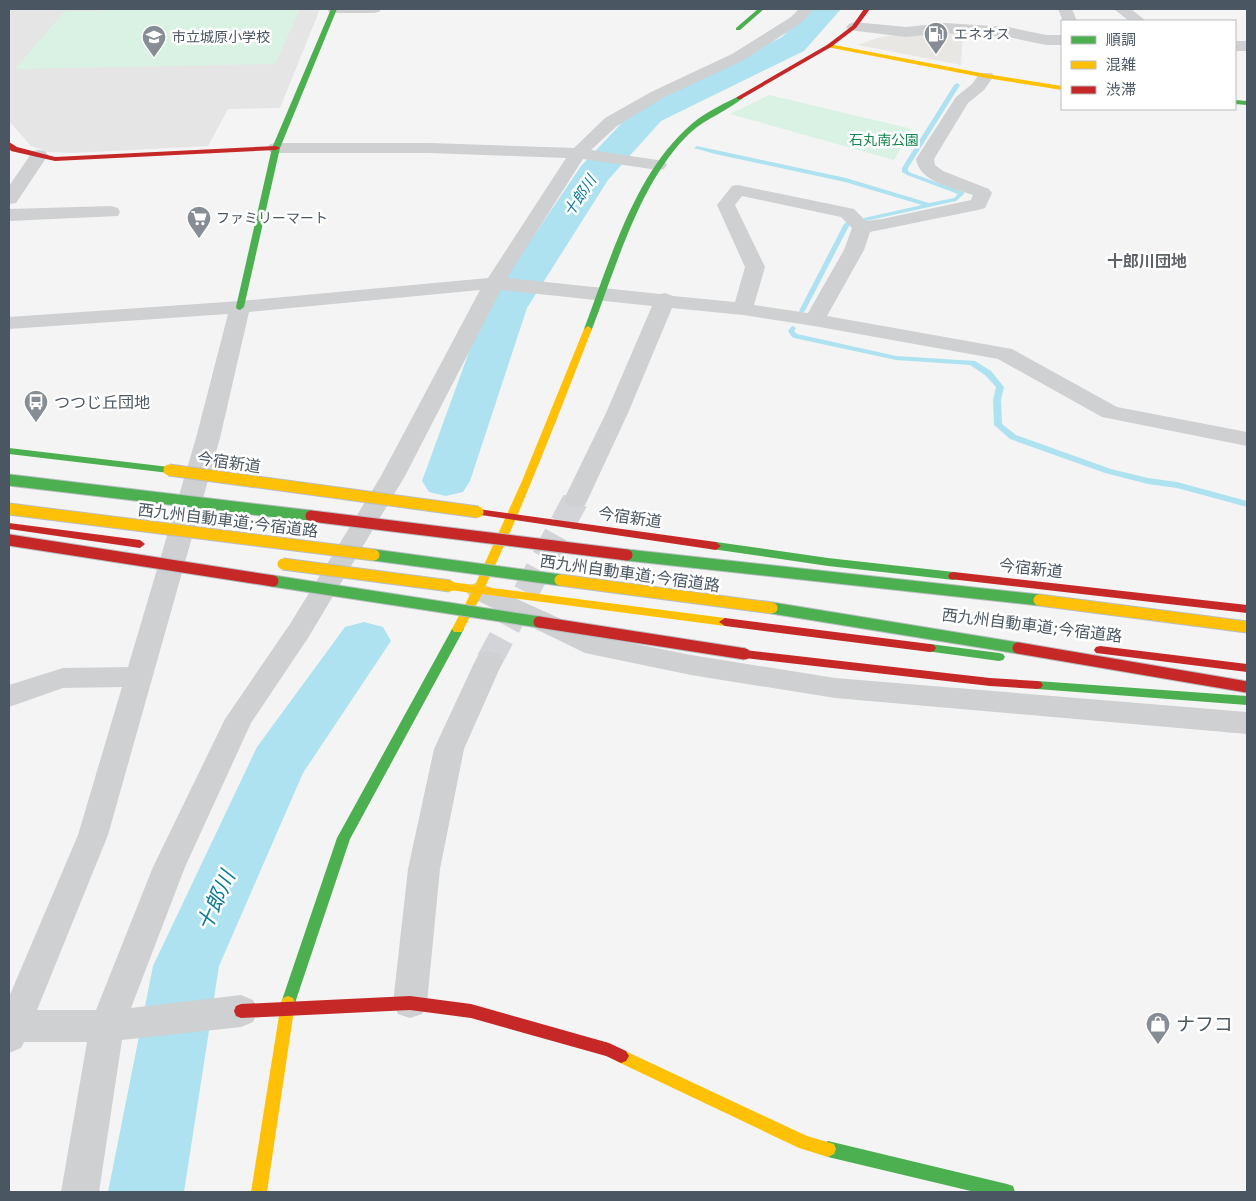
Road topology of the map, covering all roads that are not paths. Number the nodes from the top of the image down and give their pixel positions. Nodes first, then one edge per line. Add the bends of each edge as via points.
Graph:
1 (334, 9) edge
2 (374, 9) edge
3 (761, 9) edge
4 (807, 9) edge
5 (867, 9) edge
6 (1121, 9) edge
7 (1138, 20) edge
8 (854, 27) junction
9 (738, 29) dead end
10 (1061, 40) edge
11 (829, 46) junction
12 (986, 76) junction
13 (1061, 88) edge
14 (9, 144) edge
15 (276, 148) junction
16 (578, 153) junction
17 (39, 156) junction
18 (658, 165) junction
19 (9, 198) edge
20 (111, 212) dead end
21 (9, 214) edge
22 (862, 227) junction
23 (498, 283) junction
24 (602, 295) junction
25 (665, 300) junction
26 (240, 306) junction
27 (742, 309) junction
28 (814, 320) junction
29 (9, 324) edge
30 (1247, 439) edge
31 (9, 451) edge
32 (9, 480) edge
33 (576, 499) tunnel mouth
34 (9, 509) edge
35 (511, 516) junction
36 (9, 526) edge
37 (9, 540) edge
38 (144, 544) dead end
39 (169, 548) dead end
40 (188, 550) dead end
41 (276, 562) dead end
42 (479, 591) junction
43 (1247, 609) edge
44 (811, 613) junction
45 (1247, 627) edge
46 (489, 661) tunnel mouth
47 (1247, 668) edge
48 (139, 677) junction
49 (1247, 681) edge
50 (1247, 688) edge
51 (9, 697) edge
52 (1247, 701) edge
53 (1247, 723) edge
54 (410, 1002) junction
55 (286, 1009) junction
56 (241, 1011) joint
57 (107, 1026) junction
58 (11, 1032) edge
59 (80, 1192) edge
60 (260, 1192) edge
61 (1008, 1192) edge

1 - 2 street
1 - 15 main road
3 - 9 main road
4 - 16 street via 796,20 738,57 657,95 611,122
5 - 8 main road
6 - 7 street
8 - 10 street via 906,32 945,28 1008,32
8 - 11 main road
11 - 12 main road
11 - 18 main road via 717,110 683,135
12 - 13 main road
12 - 22 street via 962,100 925,159 926,167 937,175 983,193 978,204
14 - 17 main road via 14,150
15 - 16 street via 430,148
15 - 17 main road via 55,159
15 - 26 main road
16 - 18 street
16 - 23 street
17 - 19 street
18 - 24 main road via 634,214
20 - 21 street
22 - 27 street via 847,213 738,190 726,205 755,267
22 - 28 street via 854,250
23 - 24 street
23 - 26 street
23 - 57 street via 393,476 299,631 239,719 169,867
24 - 25 street
24 - 35 main road
25 - 27 street
25 - 33 street
26 - 29 street
26 - 48 street via 208,438
27 - 28 street
28 - 30 street via 1004,354 1110,412
31 - 35 main road, 今宿新道, bridge
32 - 45 main road, 西九州自動車道;今宿道路, bridge via 680,562 1068,603
34 - 44 main road, 西九州自動車道;今宿道路, bridge
35 - 42 main road
35 - 43 main road, 今宿新道 via 828,562
36 - 38 main road
37 - 52 main road, bridge via 745,654 990,682
39 - 40 main road
41 - 42 main road, bridge
42 - 49 main road via 1014,659
42 - 53 street via 595,646 691,665 835,688
42 - 55 main road via 344,838
44 - 47 main road, 西九州自動車道;今宿道路, bridge
44 - 50 main road, bridge
46 - 54 street via 449,749 424,869
48 - 51 street via 63,678
48 - 58 street via 93,835
54 - 55 main road
54 - 61 main road via 471,1012 609,1050 805,1143
55 - 56 main road
55 - 60 main road
56 - 57 street
57 - 58 street
57 - 59 street

